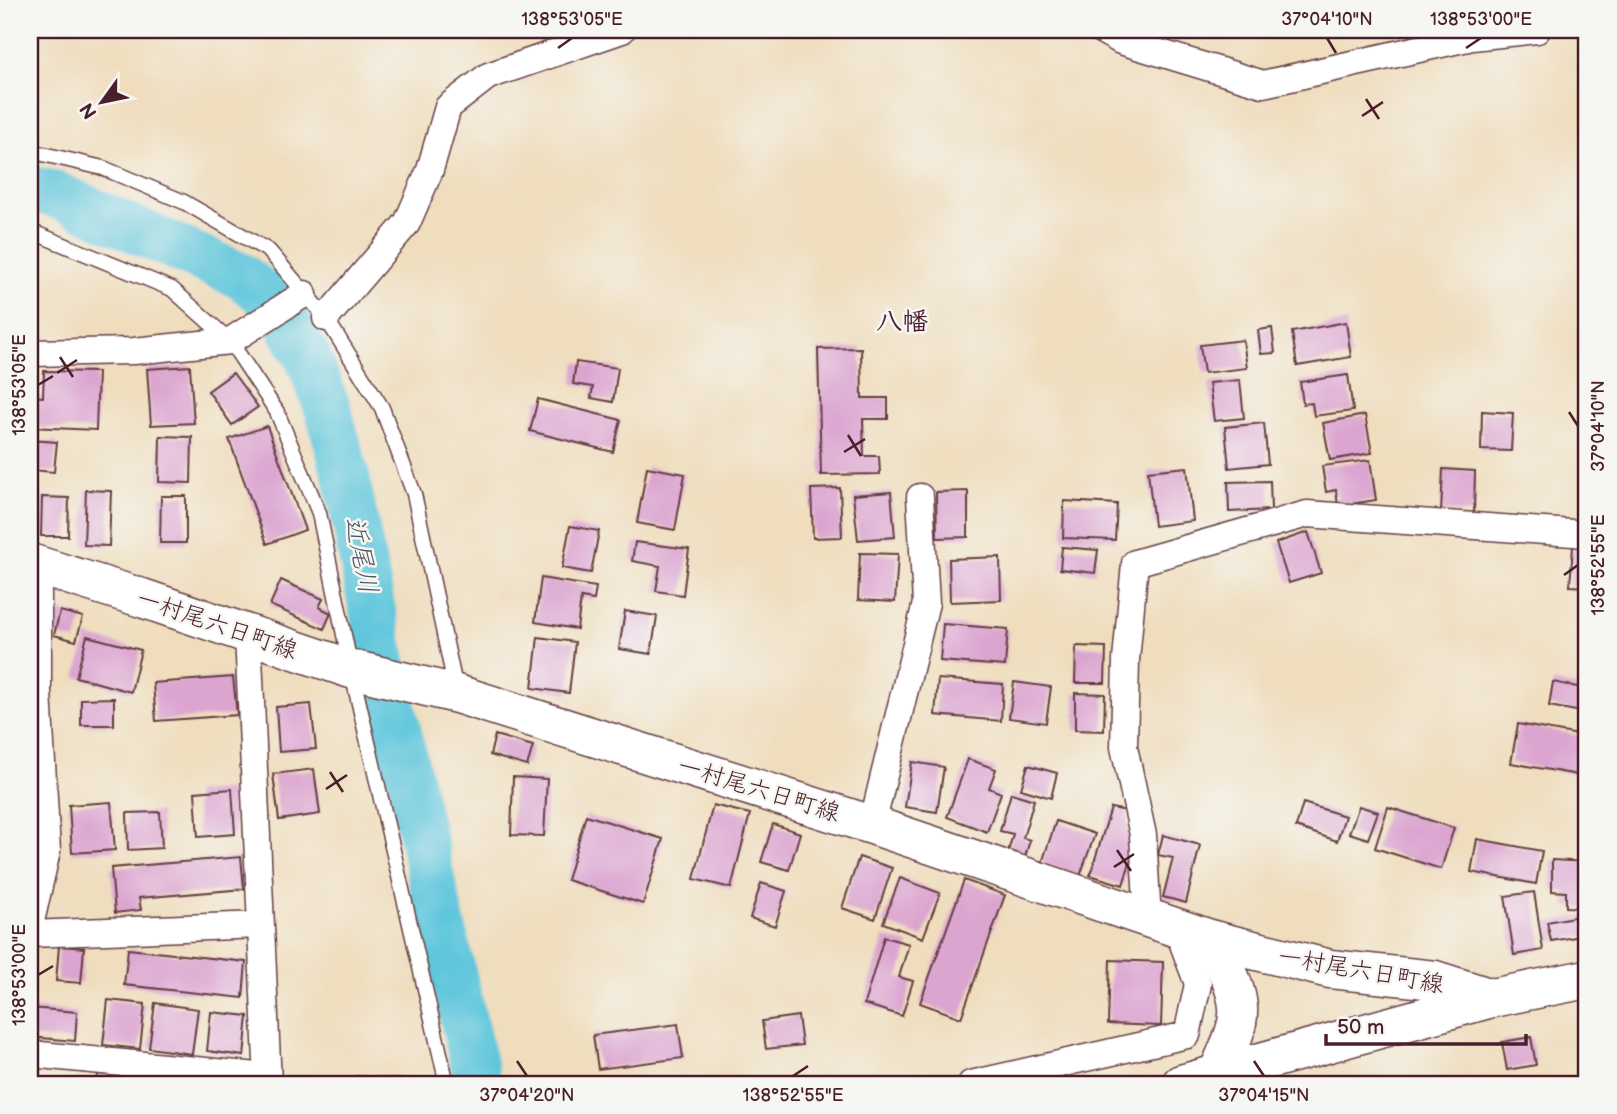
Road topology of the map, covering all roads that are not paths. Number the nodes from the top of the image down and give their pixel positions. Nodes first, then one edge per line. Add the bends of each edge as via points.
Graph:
1 (622, 30) edge
2 (1101, 30) edge
3 (1537, 30) edge
4 (30, 150) edge
5 (30, 231) edge
6 (304, 294) junction
7 (326, 318) junction
8 (230, 341) junction
9 (30, 353) edge
10 (920, 497) dead end
11 (1587, 534) edge
12 (34, 565) edge
13 (248, 635) junction
14 (351, 669) junction
15 (457, 694) junction
16 (872, 824) junction
17 (1163, 923) junction
18 (260, 925) junction
19 (30, 926) edge
20 (30, 934) edge
21 (1213, 940) junction
22 (1587, 979) edge
23 (1492, 998) junction
24 (30, 1054) edge
25 (1199, 1080) edge
26 (268, 1081) edge
27 (447, 1084) edge
28 (971, 1084) edge

1 - 7 street via 488,76 448,107 430,170 407,223
2 - 3 street via 1121,41 1263,85 1472,37
4 - 6 lane via 103,168 184,202 269,251
5 - 8 lane via 172,289
6 - 7 lane
6 - 8 street
7 - 15 lane via 382,408 414,494
8 - 9 street via 134,351
8 - 14 lane via 277,412 319,513
10 - 16 street via 926,603
11 - 17 street via 1307,514 1135,563 1124,747
12 - 13 main road, 一村尾六日町線
12 - 19 street via 47,851
13 - 14 main road, 一村尾六日町線
13 - 18 street
14 - 15 main road, 一村尾六日町線
14 - 27 lane
15 - 16 main road, 一村尾六日町線
16 - 17 main road, 一村尾六日町線
17 - 21 main road, 一村尾六日町線
17 - 28 street via 1198,984 1188,1035
18 - 20 street
18 - 26 street
21 - 23 main road, 一村尾六日町線 via 1330,969 1435,980
21 - 25 main road via 1238,1008 1232,1039
22 - 23 main road
23 - 25 main road
24 - 26 street

